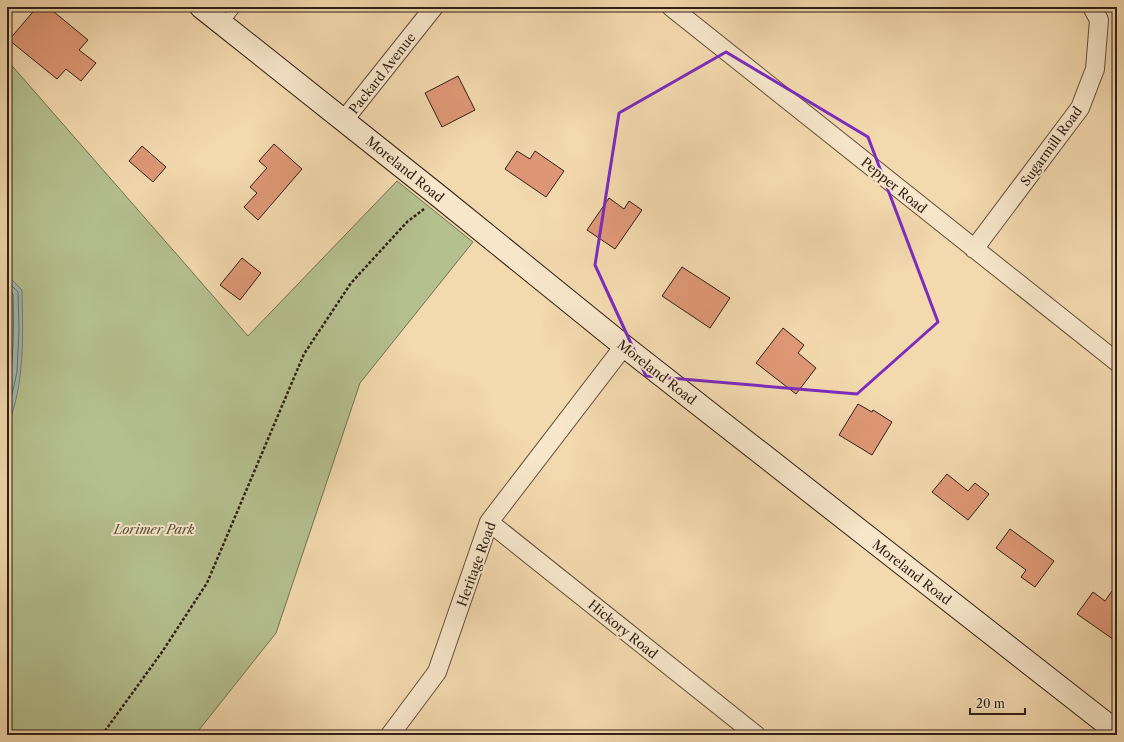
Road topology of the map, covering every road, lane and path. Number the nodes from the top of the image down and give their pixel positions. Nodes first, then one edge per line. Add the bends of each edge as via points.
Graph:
1 (201, 7) edge
2 (236, 7) edge
3 (434, 7) edge
4 (671, 7) edge
5 (1092, 7) edge
6 (223, 24) junction
7 (344, 120) junction
8 (440, 197) junction
9 (974, 250) junction
10 (624, 346) junction
11 (1117, 362) edge
12 (490, 522) junction
13 (1117, 732) edge
14 (102, 735) edge
15 (390, 735) edge
16 (756, 735) edge

1 - 6 street, Moreland Road
2 - 6 lane
3 - 7 street, Packard Avenue
4 - 9 street, Pepper Road
5 - 9 street, Sugarmill Road via 1098,20 1095,69 1080,108
6 - 7 street, Moreland Road
7 - 8 street, Moreland Road
8 - 10 street, Moreland Road
8 - 14 path via 407,222 352,283 304,354 207,583 166,646
9 - 11 street, Pepper Road
10 - 12 street, Heritage Road
10 - 13 street, Moreland Road
12 - 15 street, Heritage Road via 436,672
12 - 16 street, Hickory Road

